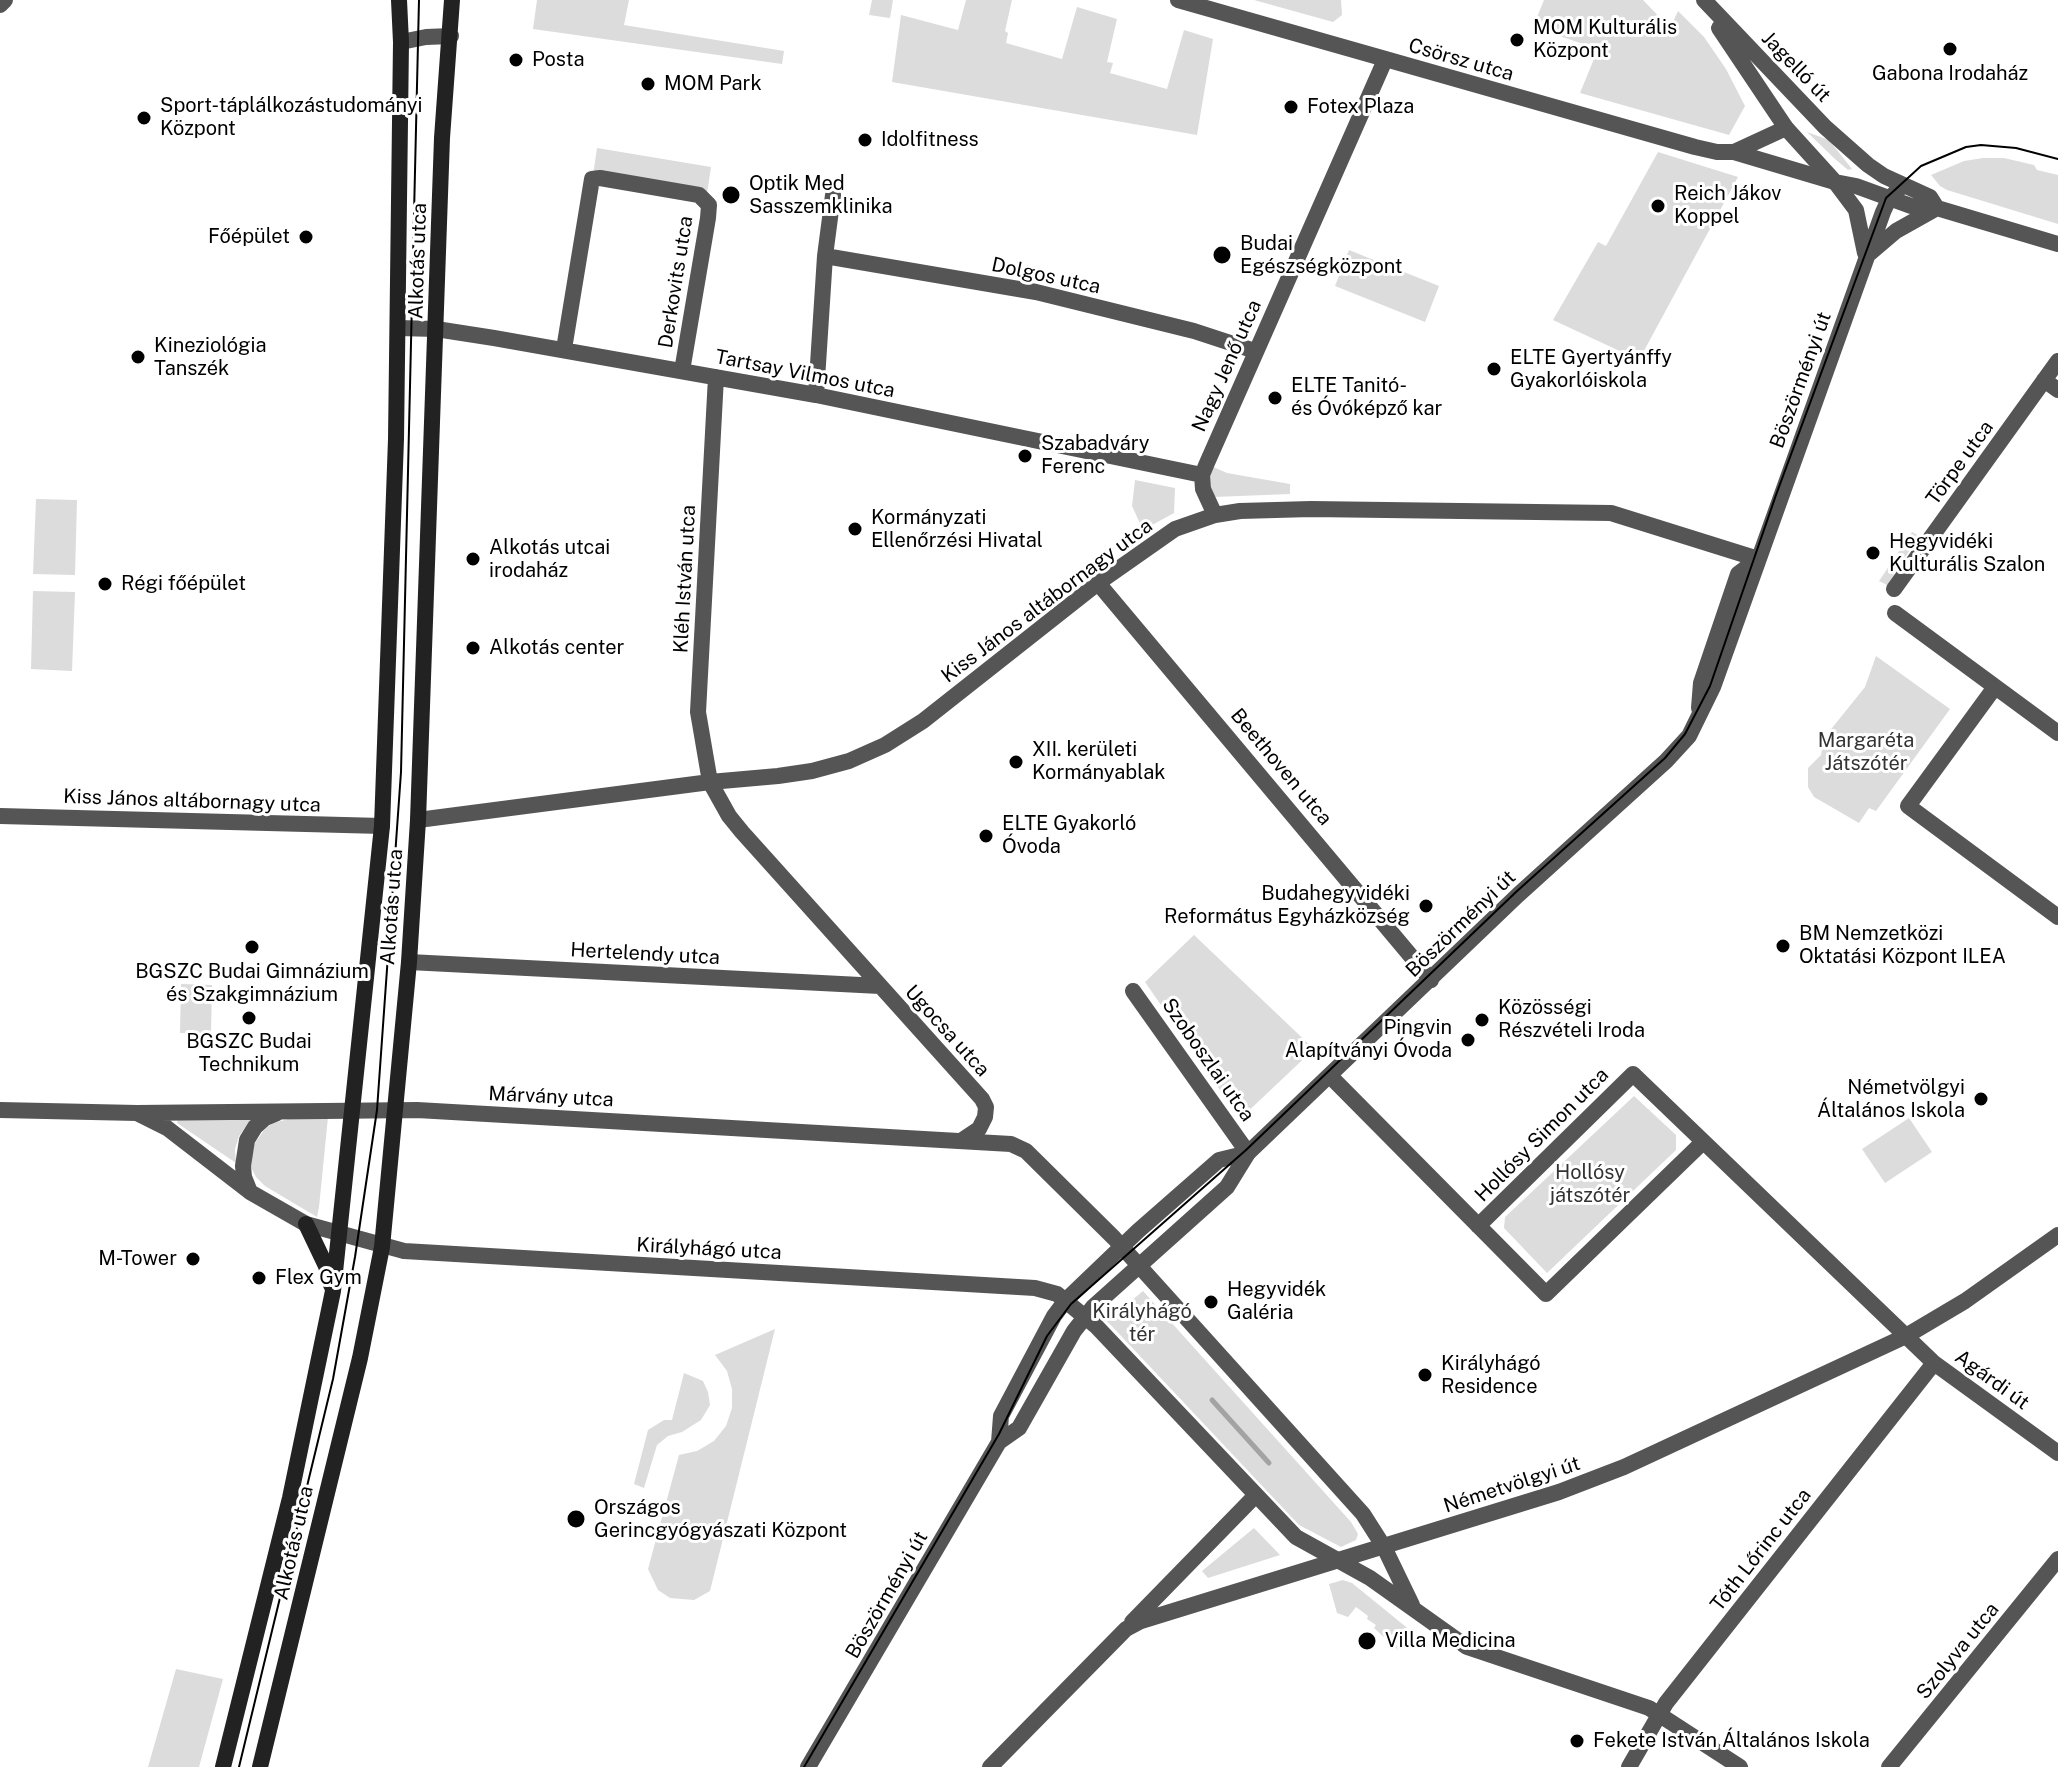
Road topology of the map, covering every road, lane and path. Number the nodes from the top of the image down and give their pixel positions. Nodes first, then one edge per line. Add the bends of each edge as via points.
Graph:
1 (5, 0) edge
2 (399, 0) edge
3 (452, 0) edge
4 (1178, 0) edge
5 (1702, 0) edge
6 (0, 5) edge
7 (451, 36) junction
8 (401, 42) junction
9 (1385, 60) junction
10 (1825, 127) junction
11 (1786, 128) junction
12 (1734, 152) junction
13 (1835, 182) junction
14 (1903, 185) junction
15 (833, 195) dead end
16 (1889, 199) junction
17 (1937, 208) junction
18 (2058, 244) edge
19 (825, 256) junction
20 (1865, 260) junction
21 (398, 328) junction
22 (436, 329) junction
23 (564, 349) junction
24 (1255, 351) junction
25 (2058, 361) edge
26 (682, 371) junction
27 (716, 377) junction
28 (2044, 380) junction
29 (2058, 390) edge
30 (816, 395) junction
31 (1202, 475) junction
32 (1215, 515) junction
33 (1758, 559) junction
34 (1098, 583) junction
35 (1894, 589) dead end
36 (1895, 613) dead end
37 (1995, 687) junction
38 (2058, 733) edge
39 (710, 782) junction
40 (0, 816) edge
41 (418, 820) junction
42 (382, 826) junction
43 (2058, 917) edge
44 (409, 962) junction
45 (1431, 980) junction
46 (880, 986) junction
47 (1133, 991) dead end
48 (1330, 1076) junction
49 (0, 1110) edge
50 (354, 1110) junction
51 (396, 1110) junction
52 (282, 1111) junction
53 (137, 1113) junction
54 (961, 1141) junction
55 (1703, 1142) junction
56 (1248, 1153) junction
57 (250, 1192) junction
58 (306, 1224) junction
59 (1478, 1226) junction
60 (340, 1234) junction
61 (2058, 1235) edge
62 (382, 1247) junction
63 (1130, 1257) junction
64 (333, 1291) junction
65 (1075, 1307) junction
66 (1906, 1336) junction
67 (1934, 1363) junction
68 (999, 1442) junction
69 (2058, 1453) edge
70 (1255, 1496) junction
71 (1384, 1547) junction
72 (2058, 1559) edge
73 (1340, 1560) junction
74 (1412, 1606) junction
75 (1126, 1629) junction
76 (1660, 1715) junction
77 (223, 1767) edge
78 (260, 1767) edge
79 (808, 1767) edge
80 (990, 1767) edge
81 (1629, 1767) edge
82 (1740, 1767) edge
83 (1889, 1767) edge

1 - 6 street
2 - 8 main road, Alkotás utca
3 - 7 main road, Alkotás utca
4 - 9 street, Csörsz utca
5 - 10 street, Jagelló út
5 - 11 street, Jagelló út
7 - 8 street
7 - 22 main road, Alkotás utca
8 - 21 main road, Alkotás utca
9 - 12 street, Csörsz utca via 1695,147
9 - 24 street, Nagy Jenő utca
10 - 11 street, Jagelló út
10 - 14 street, Jagelló út via 1868,165
11 - 12 street
11 - 13 street, Jagelló út
12 - 13 street, Csörsz utca
13 - 16 street
13 - 20 street, Böszörményi út via 1856,210
14 - 16 street, Böszörményi út
14 - 17 street, Jagelló út via 1930,197
15 - 19 street
16 - 17 street
16 - 20 street, Böszörményi út
17 - 18 street
17 - 20 street, Böszörményi út via 1884,240
19 - 24 street, Dolgos utca via 1036,292
19 - 30 street
20 - 33 street, Böszörményi út
21 - 22 street, Tartsay Vilmos utca
21 - 42 main road, Alkotás utca
22 - 23 street, Tartsay Vilmos utca
22 - 41 main road, Alkotás utca
23 - 26 street, Tartsay Vilmos utca
23 - 26 street, Derkovits utca via 592,179 699,195 709,205 708,218
24 - 31 street, Nagy Jenő utca
25 - 28 street, Törpe utca
26 - 27 street, Tartsay Vilmos utca
27 - 30 street, Tartsay Vilmos utca
27 - 39 street, Kléh István utca via 698,712
28 - 29 street
28 - 35 street, Törpe utca
30 - 31 street, Tartsay Vilmos utca
31 - 32 street
32 - 33 street, Kiss János altábornagy utca via 1291,509 1611,513
32 - 34 street, Kiss János altábornagy utca via 1175,529
33 - 45 street, Böszörményi út via 1738,574 1701,683 1698,721 1666,761
34 - 39 street, Kiss János altábornagy utca via 885,745 812,771
34 - 45 street, Beethoven utca
36 - 37 street
37 - 38 street
37 - 43 street via 1908,806
39 - 41 street, Kiss János altábornagy utca
39 - 46 street, Ugocsa utca via 742,832
40 - 42 street, Kiss János altábornagy utca
41 - 44 main road, Alkotás utca
42 - 50 main road, Alkotás utca
44 - 46 street, Hertelendy utca
44 - 51 main road, Alkotás utca
45 - 48 street, Böszörményi út
46 - 54 street, Ugocsa utca via 982,1099 985,1117 979,1129
47 - 56 street, Szoboszlai utca
48 - 56 street, Böszörményi út
48 - 59 street, Hollósy Simon utca
49 - 53 street, Márvány utca
50 - 51 street, Márvány utca
50 - 52 street, Márvány utca
50 - 60 main road, Alkotás utca
51 - 54 street, Márvány utca
51 - 62 main road, Alkotás utca
52 - 53 street, Márvány utca
52 - 57 street via 265,1118 247,1140 243,1166
53 - 57 street, Márvány utca via 167,1128
54 - 63 street via 1000,1142 1026,1151
55 - 59 street, Hollósy Simon utca via 1633,1074
55 - 59 street, Hollósy Simon utca via 1546,1294
55 - 66 street, Hollósy Simon utca
56 - 63 street, Böszörményi út via 1227,1187
56 - 63 street, Böszörményi út via 1219,1160
57 - 58 street, Márvány utca
58 - 60 street, Márvány utca
58 - 64 main road
60 - 62 street, Királyhágó utca
60 - 64 main road, Alkotás utca
61 - 66 street, Németvölgyi út
62 - 65 street, Királyhágó utca via 1035,1288 1057,1294
62 - 78 main road, Alkotás utca
63 - 65 street, Böszörményi út
63 - 65 street, Böszörményi út
63 - 71 street via 1363,1514
64 - 77 main road, Alkotás utca via 290,1498
65 - 68 street, Böszörményi út via 1065,1346 1019,1428
65 - 68 street, Böszörményi út via 1048,1325 1001,1416
65 - 70 street
66 - 67 street, Agárdi út
66 - 71 street, Németvölgyi út via 1611,1472
67 - 69 street, Agárdi út
67 - 76 street, Tóth Lőrinc utca
68 - 79 street, Böszörményi út
70 - 73 street via 1296,1537
70 - 75 street
71 - 73 street, Németvölgyi út
71 - 74 street
72 - 83 street, Szolyva utca
73 - 74 street
73 - 75 street, Németvölgyi út
74 - 76 street via 1467,1647
75 - 80 street, Németvölgyi út
76 - 81 street, Tóth Lőrinc utca
76 - 82 street

